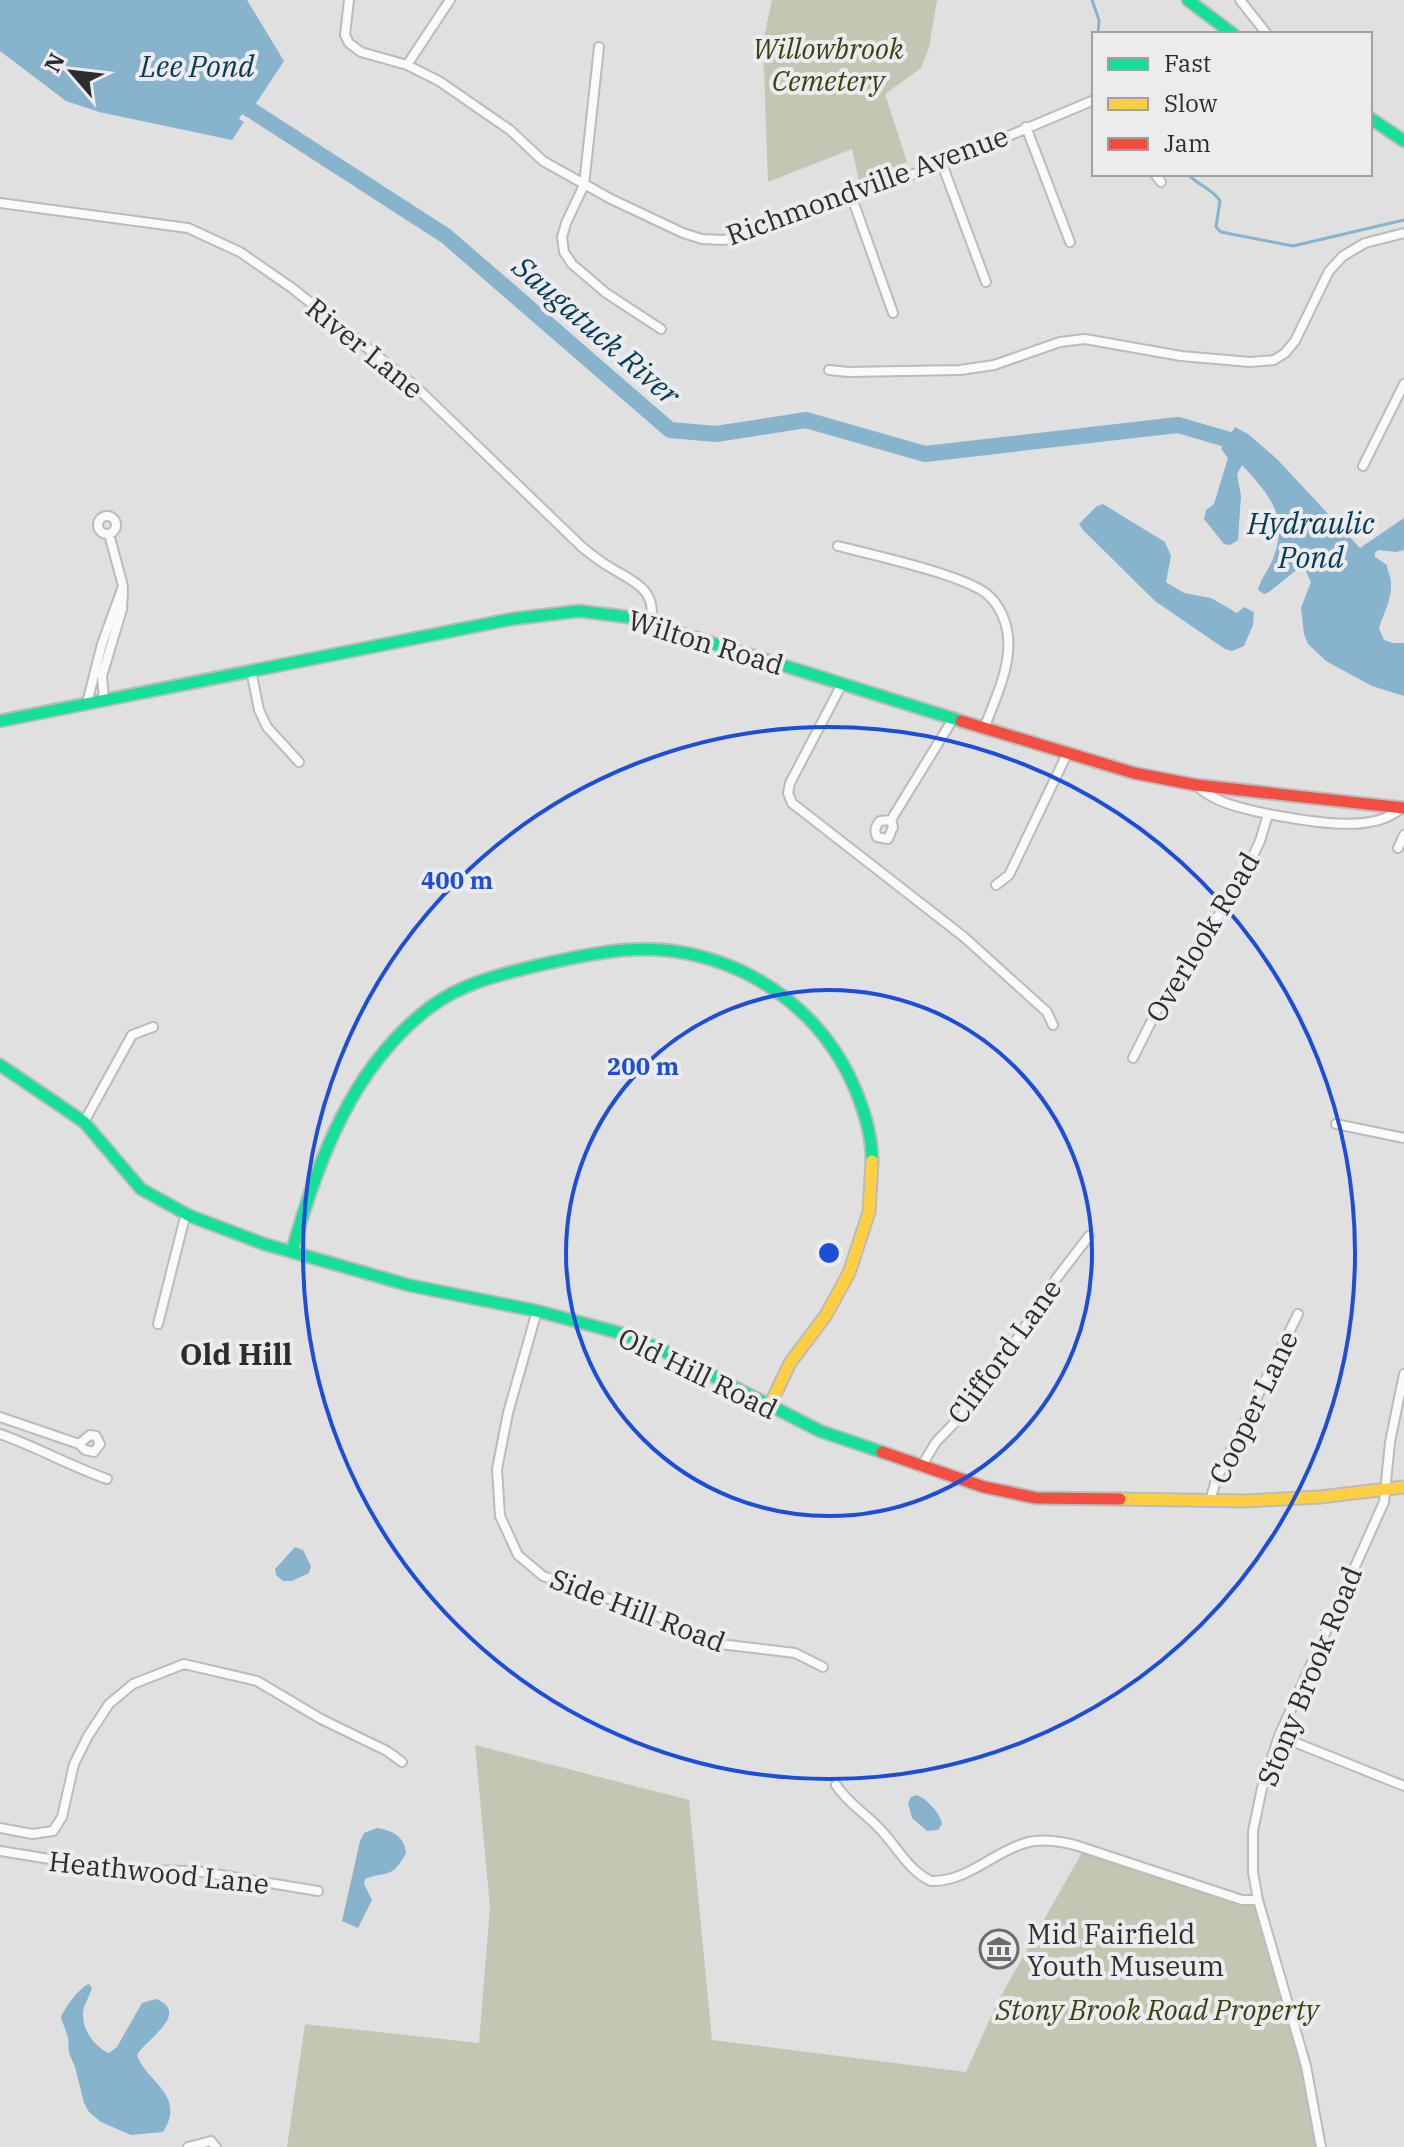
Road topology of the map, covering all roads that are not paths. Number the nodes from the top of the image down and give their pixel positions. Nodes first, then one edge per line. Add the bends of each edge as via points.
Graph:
1 (349, 0) edge
2 (450, 0) edge
3 (1188, 0) edge
4 (1240, 0) edge
5 (1224, 32) edge
6 (1265, 32) edge
7 (599, 47) dead end
8 (407, 65) junction
9 (1092, 101) edge
10 (1372, 119) edge
11 (1026, 127) junction
12 (1404, 141) edge
13 (942, 164) junction
14 (1156, 176) edge
15 (1161, 182) dead end
16 (584, 185) junction
17 (851, 195) junction
18 (0, 203) edge
19 (1404, 233) edge
20 (1070, 242) dead end
21 (986, 282) dead end
22 (893, 313) dead end
23 (661, 329) dead end
24 (829, 370) dead end
25 (1404, 384) edge
26 (1363, 466) dead end
27 (109, 534) dead end
28 (838, 546) dead end
29 (123, 586) junction
30 (651, 622) junction
31 (251, 670) junction
32 (842, 684) junction
33 (104, 699) junction
34 (87, 703) junction
35 (953, 719) junction
36 (0, 721) edge
37 (984, 729) junction
38 (1067, 754) junction
39 (299, 762) dead end
40 (1196, 785) junction
41 (1403, 808) edge
42 (1268, 814) junction
43 (891, 820) dead end
44 (1404, 835) edge
45 (1398, 848) dead end
46 (996, 885) dead end
47 (1053, 1025) dead end
48 (153, 1027) dead end
49 (1133, 1058) dead end
50 (0, 1065) edge
51 (84, 1122) junction
52 (1336, 1124) dead end
53 (1404, 1138) edge
54 (186, 1213) junction
55 (1089, 1236) dead end
56 (292, 1251) junction
57 (537, 1311) junction
58 (1298, 1314) dead end
59 (158, 1324) dead end
60 (1404, 1374) edge
61 (769, 1407) junction
62 (0, 1417) edge
63 (0, 1434) edge
64 (79, 1444) dead end
65 (921, 1467) junction
66 (107, 1479) dead end
67 (1404, 1487) edge
68 (1385, 1490) junction
69 (1210, 1501) junction
70 (823, 1667) dead end
71 (1279, 1736) junction
72 (402, 1762) dead end
73 (836, 1785) dead end
74 (1404, 1786) edge
75 (0, 1828) edge
76 (0, 1851) edge
77 (318, 1891) dead end
78 (1258, 1900) junction
79 (188, 2147) edge
80 (216, 2147) edge
81 (1321, 2147) edge

1 - 8 street, Richmondville Avenue via 349,43 361,52
2 - 8 street
3 - 5 street
4 - 6 street
7 - 16 street
8 - 16 street, Richmondville Avenue via 468,100 543,161
9 - 11 street, Richmondville Avenue
10 - 12 street
11 - 13 street, Richmondville Avenue
11 - 20 street
13 - 17 street, Richmondville Avenue
13 - 21 street
14 - 15 street
16 - 17 street, Richmondville Avenue via 683,233 711,240 737,237
16 - 23 street via 566,223 564,252 606,293
17 - 22 street
18 - 30 street, River Lane via 188,228 249,258 414,385 582,547 641,586 653,606
19 - 24 street via 1365,243 1343,256 1329,271 1295,341 1274,360 1181,356 1085,339 960,370
25 - 26 street
27 - 29 street
28 - 37 street via 963,581 989,595 1003,616 1008,644 1006,668
29 - 33 street via 122,609 102,676
29 - 34 street
30 - 31 street, Wilton Road via 601,612 553,612
30 - 32 street, Wilton Road
31 - 33 street, Wilton Road
31 - 39 street via 267,727
32 - 35 street, Wilton Road
32 - 47 street via 790,783 792,803 988,958 1047,1012
33 - 34 street, Wilton Road
34 - 36 street, Wilton Road
35 - 37 street, Wilton Road
35 - 43 street
37 - 38 street, Wilton Road
38 - 40 street, Wilton Road
38 - 46 street via 1009,875
40 - 41 street, Wilton Road
40 - 42 street, Overlook Road via 1222,802
41 - 42 street, Overlook Road via 1390,816 1352,823
42 - 49 street, Overlook Road via 1251,860 1185,972 1163,998
44 - 45 street
48 - 51 street via 132,1035
50 - 51 street, Old Hill Road
51 - 54 street, Old Hill Road via 132,1180
52 - 53 street
54 - 56 street, Old Hill Road
54 - 59 street
55 - 65 street, Clifford Lane via 1009,1354
56 - 57 street, Old Hill Road via 434,1291
56 - 61 street via 313,1177 345,1110 388,1046 442,999 493,976 622,951 673,951 721,962 776,990 839,1051 868,1119 873,1150 870,1207 860,1245 832,1306 791,1362
57 - 61 street, Old Hill Road via 644,1342
57 - 70 street, Side Hill Road via 497,1469 498,1511 518,1555 543,1576 720,1644 795,1653
58 - 69 street, Cooper Lane
60 - 68 street, Stony Brook Road
61 - 65 street, Old Hill Road
62 - 64 street
63 - 66 street
65 - 69 street, Old Hill Road via 1023,1496
67 - 68 street, Old Hill Road
68 - 69 street, Old Hill Road
68 - 71 street, Stony Brook Road via 1383,1505
71 - 74 street
71 - 78 street, Stony Brook Road via 1253,1831
72 - 75 street via 257,1681 184,1664 133,1684 109,1704 74,1764 62,1817 53,1831 32,1834
73 - 78 street via 931,1881 961,1875 1022,1844 1046,1840 1242,1900
76 - 77 street, Heathwood Lane via 118,1870 216,1874
78 - 81 street, Stony Brook Road via 1306,2066
79 - 80 street via 211,2141

